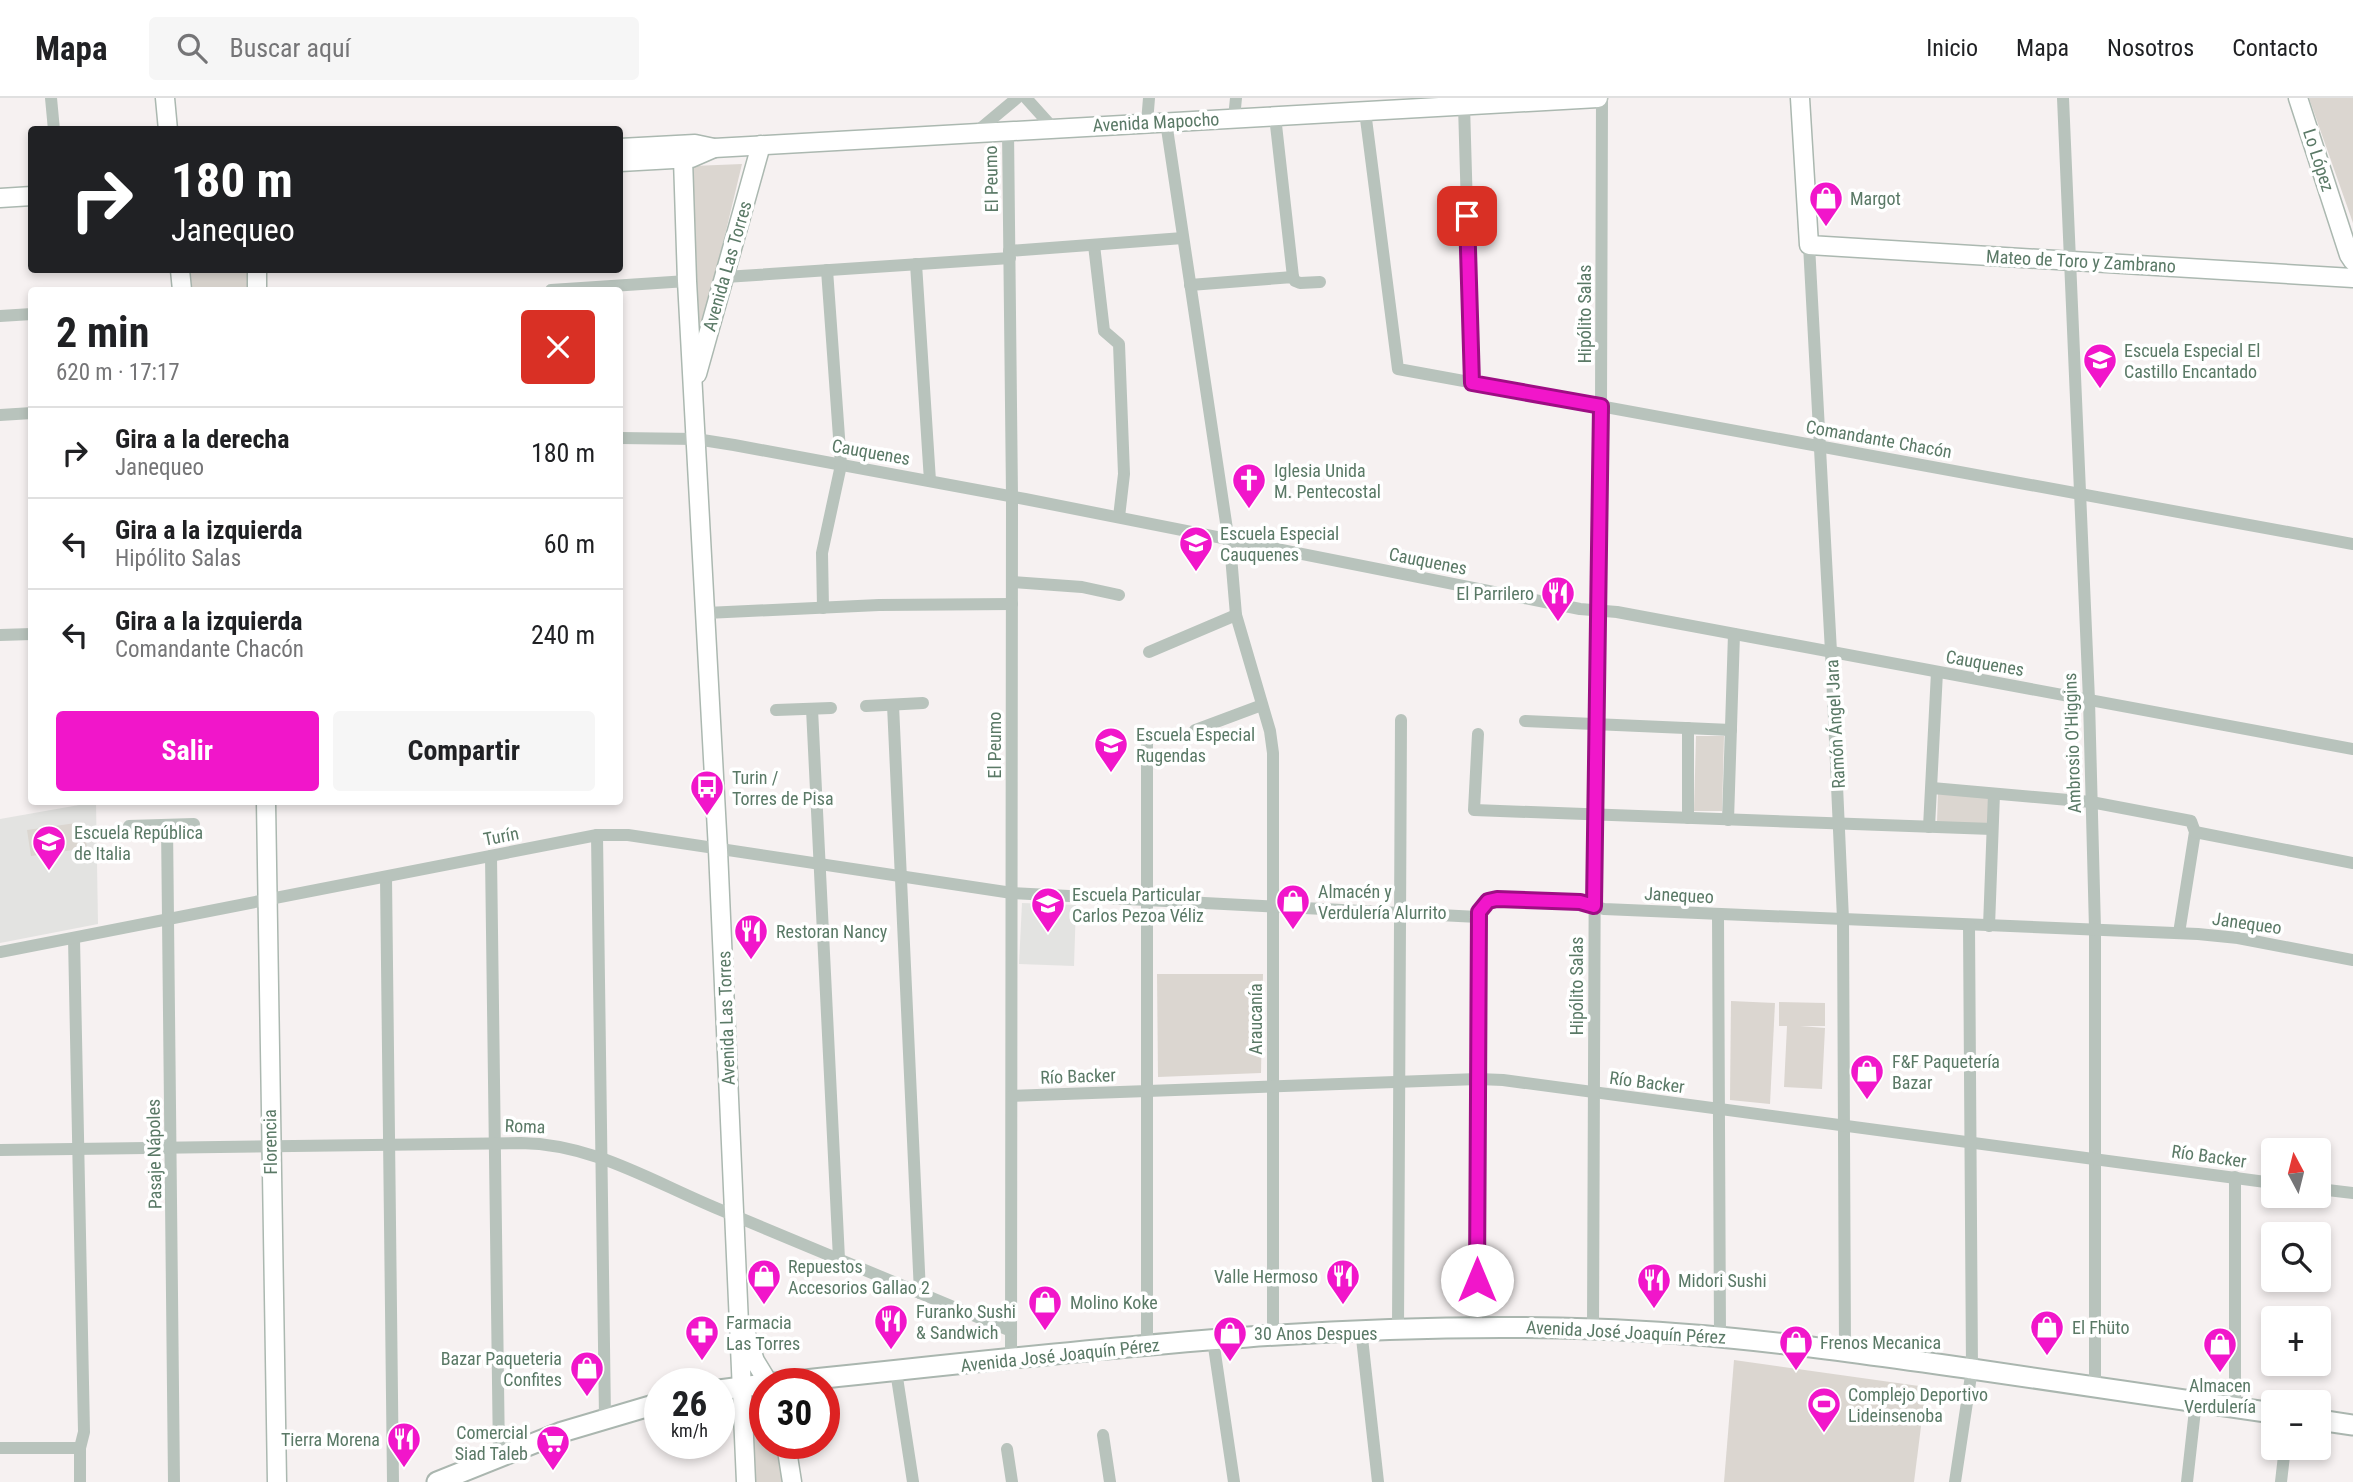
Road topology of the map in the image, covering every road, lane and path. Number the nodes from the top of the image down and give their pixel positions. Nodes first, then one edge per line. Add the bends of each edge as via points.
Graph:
1 (51, 98) edge
2 (164, 98) edge
3 (1017, 98) edge
4 (1026, 98) edge
5 (1149, 98) edge
6 (1236, 98) edge
7 (1600, 98) edge
8 (1800, 98) edge
9 (2063, 98) edge
10 (2298, 98) edge
11 (1411, 103) edge
12 (1464, 105) junction
13 (1365, 111) junction
14 (1275, 116) junction
15 (1234, 118) junction
16 (1166, 122) junction
17 (1147, 123) junction
18 (54, 126) edge
19 (167, 126) edge
20 (1053, 128) junction
21 (1008, 131) junction
22 (975, 132) junction
23 (761, 145) junction
24 (623, 148) edge
25 (714, 148) junction
26 (683, 159) junction
27 (623, 162) edge
28 (28, 196) edge
29 (0, 198) edge
30 (1183, 238) junction
31 (1094, 245) junction
32 (1809, 245) junction
33 (1009, 254) junction
34 (2351, 258) edge
35 (2070, 260) junction
36 (916, 264) junction
37 (827, 270) junction
38 (2327, 275) junction
39 (725, 277) junction
40 (1293, 277) junction
41 (2353, 278) edge
42 (687, 281) junction
43 (1320, 282) dead end
44 (1190, 285) junction
45 (596, 287) edge
46 (28, 314) edge
47 (0, 316) edge
48 (1472, 383) junction
49 (693, 387) junction
50 (1601, 406) junction
51 (28, 414) edge
52 (0, 415) edge
53 (623, 439) edge
54 (696, 439) junction
55 (1820, 446) junction
56 (841, 465) junction
57 (930, 481) junction
58 (2080, 494) junction
59 (1012, 496) junction
60 (1119, 517) junction
61 (1229, 539) junction
62 (2353, 544) edge
63 (1012, 582) junction
64 (1119, 595) dead end
65 (1012, 604) junction
66 (823, 608) junction
67 (1598, 611) junction
68 (706, 613) junction
69 (1236, 615) junction
70 (1734, 634) junction
71 (0, 635) edge
72 (28, 635) edge
73 (1149, 652) dead end
74 (1831, 652) junction
75 (1937, 672) junction
76 (2088, 700) junction
77 (923, 703) dead end
78 (892, 705) junction
79 (1262, 705) junction
80 (866, 706) dead end
81 (831, 708) dead end
82 (812, 709) junction
83 (776, 710) dead end
84 (1401, 720) dead end
85 (1525, 721) dead end
86 (1596, 724) junction
87 (1688, 729) junction
88 (1195, 730) dead end
89 (1731, 730) junction
90 (1478, 734) dead end
91 (1147, 738) dead end
92 (2353, 749) edge
93 (1932, 788) junction
94 (1994, 794) junction
95 (2091, 802) junction
96 (266, 805) edge
97 (1595, 815) junction
98 (1688, 818) junction
99 (1728, 820) junction
100 (194, 824) dead end
101 (1839, 824) junction
102 (129, 825) dead end
103 (167, 825) junction
104 (1929, 827) junction
105 (1992, 829) junction
106 (2195, 832) junction
107 (597, 835) junction
108 (718, 850) junction
109 (491, 856) junction
110 (2353, 863) edge
111 (820, 865) junction
112 (386, 877) junction
113 (901, 877) junction
114 (1012, 893) junction
115 (267, 900) junction
116 (1147, 900) junction
117 (1594, 906) junction
118 (1273, 907) junction
119 (1401, 914) junction
120 (1718, 914) junction
121 (1478, 917) junction
122 (1843, 919) junction
123 (167, 920) junction
124 (1969, 925) junction
125 (1989, 926) junction
126 (2095, 929) junction
127 (2179, 933) junction
128 (74, 938) junction
129 (0, 952) edge
130 (2353, 960) edge
131 (1478, 1079) junction
132 (1400, 1082) junction
133 (1273, 1086) junction
134 (1147, 1091) junction
135 (1594, 1092) junction
136 (1012, 1096) junction
137 (1719, 1109) junction
138 (1845, 1125) junction
139 (1971, 1142) junction
140 (496, 1143) junction
141 (390, 1144) junction
142 (270, 1146) junction
143 (171, 1148) junction
144 (79, 1149) junction
145 (0, 1150) edge
146 (602, 1157) junction
147 (2095, 1159) junction
148 (2235, 1177) junction
149 (2261, 1180) edge
150 (2331, 1190) edge
151 (2353, 1193) edge
152 (734, 1215) junction
153 (839, 1259) junction
154 (920, 1293) junction
155 (737, 1306) junction
156 (1476, 1327) junction
157 (1362, 1329) junction
158 (1398, 1329) junction
159 (1593, 1329) junction
160 (1011, 1331) junction
161 (1273, 1334) junction
162 (1720, 1336) junction
163 (1213, 1340) junction
164 (1147, 1346) junction
165 (1845, 1351) junction
166 (1011, 1360) junction
167 (759, 1368) edge
168 (1972, 1369) junction
169 (896, 1371) junction
170 (840, 1377) edge
171 (749, 1386) edge
172 (741, 1387) junction
173 (2095, 1387) junction
174 (735, 1388) edge
175 (2196, 1401) junction
176 (644, 1407) edge
177 (2235, 1407) junction
178 (2261, 1411) edge
179 (605, 1418) junction
180 (2331, 1422) edge
181 (2353, 1425) edge
182 (1103, 1435) dead end
183 (0, 1448) edge
184 (80, 1448) junction
185 (1007, 1449) dead end
186 (499, 1457) junction
187 (788, 1459) edge
188 (2284, 1460) edge
189 (80, 1482) edge
190 (174, 1482) edge
191 (276, 1482) edge
192 (393, 1482) edge
193 (440, 1482) edge
194 (746, 1482) edge
195 (792, 1482) edge
196 (913, 1482) edge
197 (1013, 1482) edge
198 (1110, 1482) edge
199 (1234, 1482) edge
200 (1378, 1482) edge
201 (1955, 1482) edge
202 (2187, 1482) edge
203 (2281, 1482) edge

1 - 18 street
2 - 19 main road
3 - 22 street
4 - 20 street
5 - 17 street
6 - 15 street
7 - 12 main road, Avenida Mapocho
7 - 50 street, Hipólito Salas
8 - 32 main road, Ramón Ángel Jara
9 - 35 street, Ambrosio O'Higgins
10 - 34 main road, Lo López
11 - 12 main road, Avenida Mapocho
11 - 13 main road, Avenida Mapocho
12 - 48 street
13 - 14 main road, Avenida Mapocho
13 - 48 street, Comandante Chacón via 1398,369
14 - 15 main road, Avenida Mapocho
14 - 40 street
15 - 16 main road, Avenida Mapocho
16 - 17 main road, Avenida Mapocho
16 - 30 street, Araucanía
17 - 20 main road, Avenida Mapocho
20 - 21 main road, Avenida Mapocho
21 - 22 main road, Avenida Mapocho
21 - 33 street, El Peumo
22 - 23 main road, Avenida Mapocho
23 - 25 main road, Avenida Mapocho
23 - 39 main road, Avenida Las Torres
24 - 25 main road, Avenida Mapocho via 695,144
25 - 26 main road, Avenida Mapocho
26 - 27 main road, Avenida Mapocho
26 - 42 main road, Avenida Las Torres
28 - 29 main road
30 - 31 street
30 - 44 street, Araucanía
31 - 33 street
31 - 60 street via 1104,333 1119,344 1124,474
32 - 35 main road, Mateo de Toro y Zambrano
32 - 55 street, Ramón Ángel Jara
33 - 36 street
33 - 59 street, El Peumo
34 - 38 main road
35 - 38 main road, Mateo de Toro y Zambrano
35 - 58 street, Ambrosio O'Higgins
36 - 37 street
36 - 57 street
37 - 39 street
37 - 56 street
38 - 41 main road, Mateo de Toro y Zambrano
39 - 49 main road, Avenida Las Torres
40 - 43 street via 1300,283
40 - 44 street
42 - 45 street
42 - 49 main road, Avenida Las Torres
44 - 61 street, Araucanía
46 - 47 street
48 - 50 street, Comandante Chacón
49 - 54 main road, Avenida Las Torres
50 - 55 street, Comandante Chacón
50 - 67 street, Hipólito Salas
51 - 52 street
53 - 54 street, Cauquenes
54 - 56 street, Cauquenes
54 - 68 main road, Avenida Las Torres
55 - 58 street, Comandante Chacón
55 - 74 street, Ramón Ángel Jara
56 - 57 street, Cauquenes
56 - 66 street via 822,552
57 - 59 street, Cauquenes
58 - 62 street, Comandante Chacón
58 - 76 street, Ambrosio O'Higgins
59 - 60 street, Cauquenes
59 - 63 street, El Peumo
60 - 61 street, Cauquenes
61 - 67 street, Cauquenes
61 - 69 street, Araucanía
63 - 64 street via 1083,587
63 - 65 street, El Peumo
65 - 66 street
65 - 114 street, El Peumo
66 - 68 street
67 - 70 street, Cauquenes
67 - 86 street, Hipólito Salas
68 - 108 main road, Avenida Las Torres
69 - 73 street
69 - 79 street, Araucanía
70 - 74 street, Cauquenes
70 - 89 street
71 - 72 street
74 - 75 street, Cauquenes
74 - 101 street, Ramón Ángel Jara
75 - 76 street, Cauquenes
75 - 93 street
76 - 92 street, Cauquenes
76 - 95 street, Ambrosio O'Higgins
77 - 78 street
78 - 80 street
78 - 113 street
79 - 88 street
79 - 118 street, Araucanía via 1273,753
81 - 82 street
82 - 83 street
82 - 111 street
84 - 119 street
85 - 86 street
86 - 87 street
86 - 97 street, Hipólito Salas
87 - 89 street
87 - 98 street
89 - 99 street
90 - 97 street via 1474,810
91 - 116 street
93 - 94 street
93 - 104 street
94 - 95 street
94 - 105 street
95 - 106 street via 2185,818
95 - 126 street, Ambrosio O'Higgins
96 - 115 main road, Florencia
97 - 98 street
97 - 117 street, Hipólito Salas
98 - 99 street
99 - 101 street
100 - 103 street
101 - 104 street
101 - 122 street, Ramón Ángel Jara
102 - 103 street
103 - 123 street, Pasaje Nápoles
104 - 105 street
105 - 125 street
106 - 110 street
106 - 127 street
107 - 108 street, Turín via 628,835
107 - 109 street, Turín
107 - 146 street
108 - 111 street, Turín
108 - 152 main road, Avenida Las Torres
109 - 112 street, Turín
109 - 140 street
111 - 113 street, Turín
111 - 153 street
112 - 115 street, Turín
112 - 141 street
113 - 114 street, Turín
113 - 154 street
114 - 116 street
114 - 136 street, El Peumo
115 - 123 street, Turín
115 - 142 main road, Florencia
116 - 118 street
116 - 134 street
117 - 120 street, Janequeo
117 - 121 street, Janequeo via 1493,900 1480,908
117 - 135 street, Hipólito Salas
118 - 119 street
118 - 133 street, Araucanía
119 - 121 street
119 - 132 street
120 - 122 street, Janequeo
120 - 137 street
121 - 131 street
122 - 124 street, Janequeo
122 - 138 street, Ramón Ángel Jara
123 - 128 street, Turín
123 - 143 street, Pasaje Nápoles
124 - 125 street, Janequeo
124 - 139 street
125 - 126 street, Janequeo
126 - 127 street, Janequeo
126 - 147 street, Ambrosio O'Higgins
127 - 130 street, Janequeo via 2238,938
128 - 129 street, Turín
128 - 144 street
131 - 132 street, Río Backer
131 - 135 street, Río Backer
131 - 156 street
132 - 133 street, Río Backer
132 - 158 street
133 - 134 street, Río Backer
133 - 161 street, Araucanía
134 - 136 street, Río Backer
134 - 164 street
135 - 137 street, Río Backer
135 - 159 street, Hipólito Salas
136 - 160 street, El Peumo
137 - 138 street, Río Backer
137 - 162 street
138 - 139 street, Río Backer
138 - 165 street, Ramón Ángel Jara
139 - 147 street, Río Backer
139 - 168 street
140 - 141 street, Roma
140 - 146 street, Roma via 558,1145
140 - 186 street
141 - 142 street, Roma
141 - 192 street
142 - 143 street, Roma
142 - 191 main road, Florencia
143 - 144 street, Roma
143 - 190 street, Pasaje Nápoles
144 - 145 street, Roma
144 - 184 street via 84,1432
146 - 152 street, Roma
146 - 179 street
147 - 148 street, Río Backer
147 - 173 street, Ambrosio O'Higgins
148 - 149 street, Río Backer
148 - 177 street
150 - 151 street
152 - 153 street, Roma
152 - 155 main road, Avenida Las Torres
153 - 154 street, Roma
154 - 160 street, Roma
155 - 167 main road
155 - 172 main road, Avenida Las Torres
156 - 158 main road, Avenida José Joaquín Pérez
156 - 159 main road, Avenida José Joaquín Pérez
157 - 158 main road, Avenida José Joaquín Pérez
157 - 161 main road, Avenida José Joaquín Pérez
157 - 200 street
159 - 162 main road, Avenida José Joaquín Pérez
160 - 166 street, El Peumo
161 - 163 main road, Avenida José Joaquín Pérez
162 - 165 main road, Avenida José Joaquín Pérez
163 - 164 main road, Avenida José Joaquín Pérez
163 - 199 street
164 - 166 main road, Avenida José Joaquín Pérez
165 - 168 main road, Avenida José Joaquín Pérez
166 - 169 main road, Avenida José Joaquín Pérez
168 - 173 main road, Avenida José Joaquín Pérez
168 - 201 street
169 - 170 main road, Avenida José Joaquín Pérez
169 - 196 street
171 - 172 main road, Avenida José Joaquín Pérez
172 - 174 main road, Avenida José Joaquín Pérez
172 - 194 main road, Avenida Las Torres
173 - 175 main road, Avenida José Joaquín Pérez
175 - 177 main road, Avenida José Joaquín Pérez
175 - 202 street
176 - 179 main road
177 - 178 main road, Avenida José Joaquín Pérez
179 - 186 main road
180 - 181 main road
182 - 198 street
183 - 184 street
184 - 189 street
185 - 197 street
186 - 193 main road
187 - 195 main road
188 - 203 street

